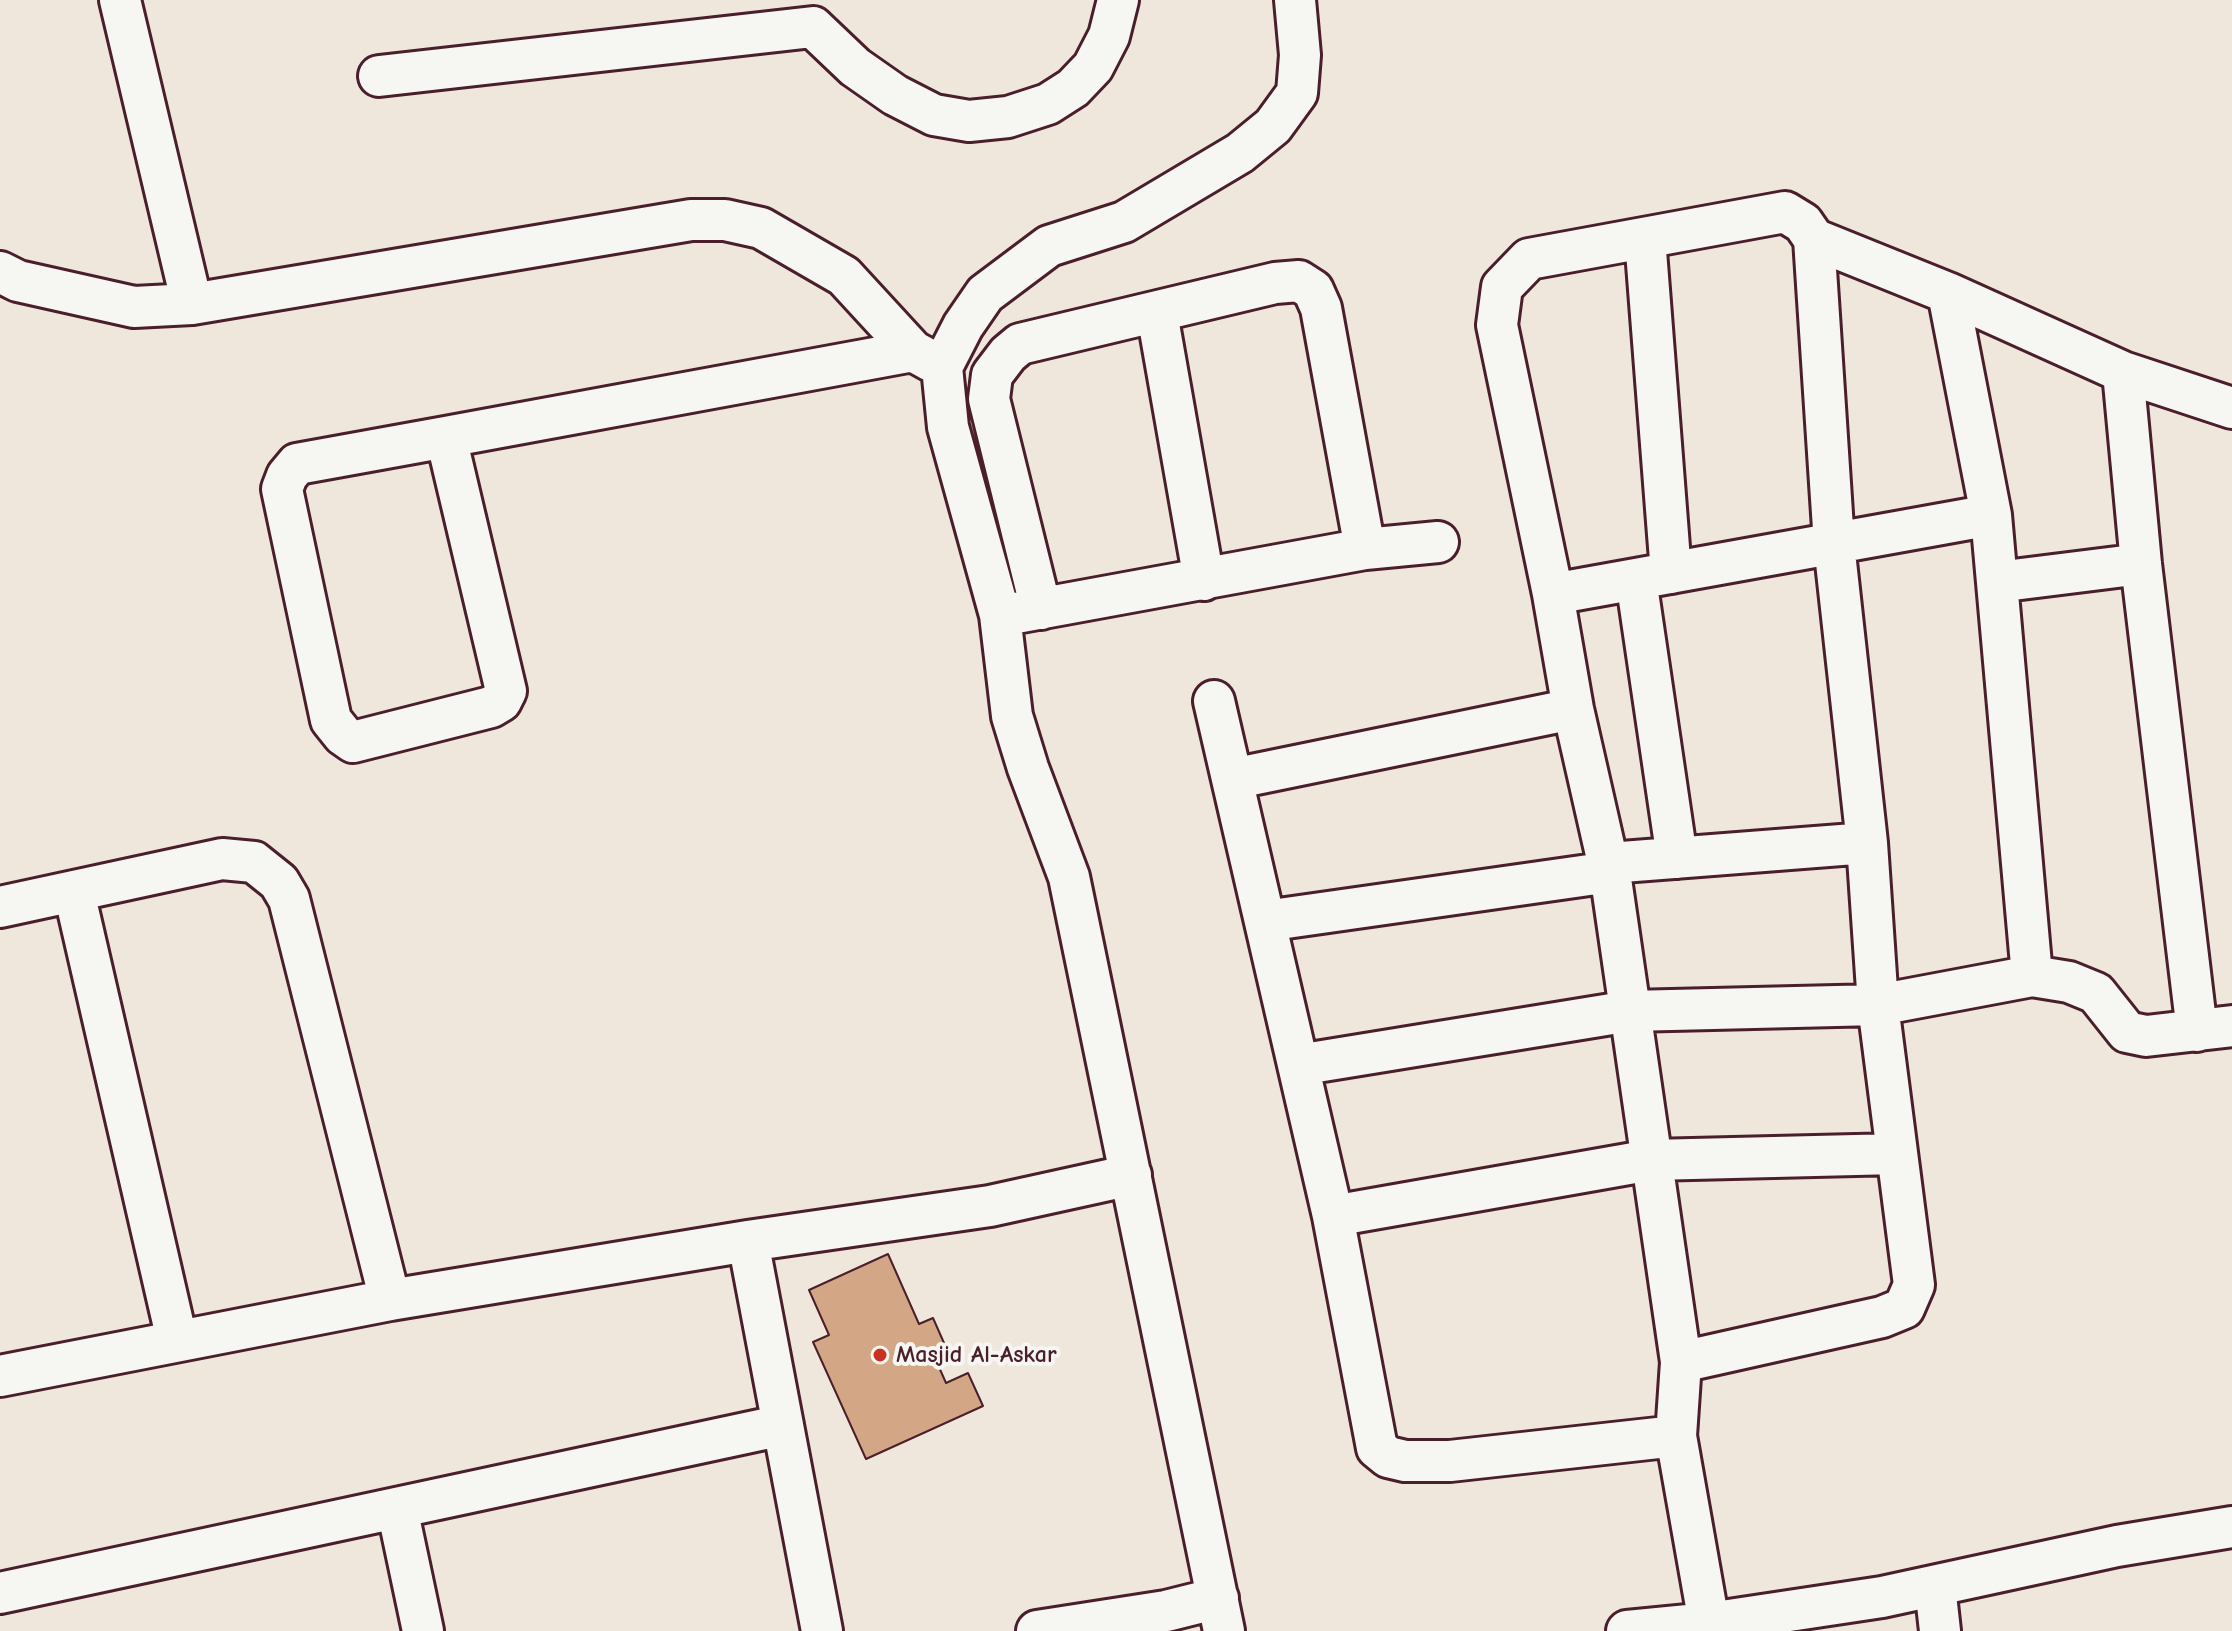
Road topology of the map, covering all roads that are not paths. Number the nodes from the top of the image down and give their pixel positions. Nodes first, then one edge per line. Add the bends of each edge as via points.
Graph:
1 (120, 0) edge
2 (1118, 0) edge
3 (1295, 0) edge
4 (811, 14) edge
5 (379, 76) dead end
6 (1645, 238) junction
7 (1814, 239) junction
8 (0, 272) edge
9 (1948, 293) junction
10 (192, 304) junction
11 (1157, 313) junction
12 (928, 359) junction
13 (2123, 372) junction
14 (2232, 408) edge
15 (446, 437) junction
16 (1991, 515) junction
17 (1438, 542) dead end
18 (1834, 544) junction
19 (1365, 549) junction
20 (2141, 564) junction
21 (1654, 576) junction
22 (1204, 580) junction
23 (1997, 582) junction
24 (1553, 594) junction
25 (1041, 609) junction
26 (1000, 615) junction
27 (1214, 701) dead end
28 (1573, 709) junction
29 (1232, 779) junction
30 (1867, 843) junction
31 (1677, 858) junction
32 (1610, 867) junction
33 (74, 892) junction
34 (0, 907) edge
35 (1265, 921) junction
36 (2032, 976) junction
37 (1878, 1005) junction
38 (1630, 1011) junction
39 (2214, 1028) edge
40 (1298, 1065) junction
41 (1897, 1154) junction
42 (1651, 1160) junction
43 (1131, 1175) junction
44 (1333, 1216) junction
45 (748, 1241) junction
46 (390, 1300) junction
47 (177, 1340) junction
48 (1681, 1362) junction
49 (0, 1376) edge
50 (783, 1425) junction
51 (1676, 1436) junction
52 (397, 1508) junction
53 (2232, 1527) edge
54 (1935, 1586) junction
55 (1, 1589) edge
56 (1221, 1614) edge
57 (1709, 1623) junction
58 (423, 1631) edge
59 (822, 1631) edge
60 (1037, 1631) edge
61 (1627, 1631) edge
62 (1940, 1631) edge

1 - 10 street
2 - 4 street via 1104,47 1073,88 1022,113 969,121 934,115 895,95 855,67
3 - 12 street via 1297,93 1273,126 1240,153 1124,222 1049,246 985,294 963,326
4 - 5 street
6 - 7 street via 1785,212 1803,223
6 - 21 street
6 - 24 street via 1529,259 1502,287 1497,325
7 - 9 street
7 - 18 street
8 - 10 street via 18,281 134,307
9 - 13 street
9 - 16 street
10 - 12 street via 691,220 725,220 761,228 844,276
11 - 19 street via 1275,283 1299,281 1313,290 1321,308
11 - 22 street
11 - 25 street via 1020,344 992,375 989,399
12 - 15 street
12 - 26 street
13 - 14 street
13 - 20 street
15 - 15 street via 297,464 282,489 331,720 353,742 491,707 506,691
16 - 18 street
16 - 23 street
17 - 19 street
18 - 21 street
18 - 30 street
19 - 22 street
20 - 23 street
20 - 39 street
21 - 24 street
21 - 31 street
22 - 25 street
23 - 36 street
24 - 28 street
25 - 26 street
26 - 43 street via 1012,716 1069,877
27 - 29 street
28 - 29 street
28 - 32 street
29 - 35 street
30 - 31 street
30 - 37 street
31 - 32 street
32 - 35 street
32 - 38 street
33 - 34 street
33 - 46 street via 222,859 254,862 279,882 289,899
33 - 47 street
35 - 40 street
36 - 37 street
36 - 39 street via 2096,993 2127,1032 2146,1036
37 - 38 street
37 - 41 street
38 - 40 street
38 - 42 street
40 - 44 street
41 - 42 street
41 - 48 street via 1914,1285 1904,1308
42 - 44 street
42 - 48 street
43 - 45 street via 990,1206
43 - 56 street
44 - 51 street via 1372,1429 1377,1448 1388,1457 1450,1461
45 - 46 street
45 - 50 street
46 - 47 street
47 - 49 street
48 - 51 street
50 - 52 street
50 - 59 street
51 - 57 street
52 - 55 street
52 - 58 street
53 - 54 street
54 - 57 street
54 - 62 street
56 - 60 street via 1166,1611
57 - 61 street

